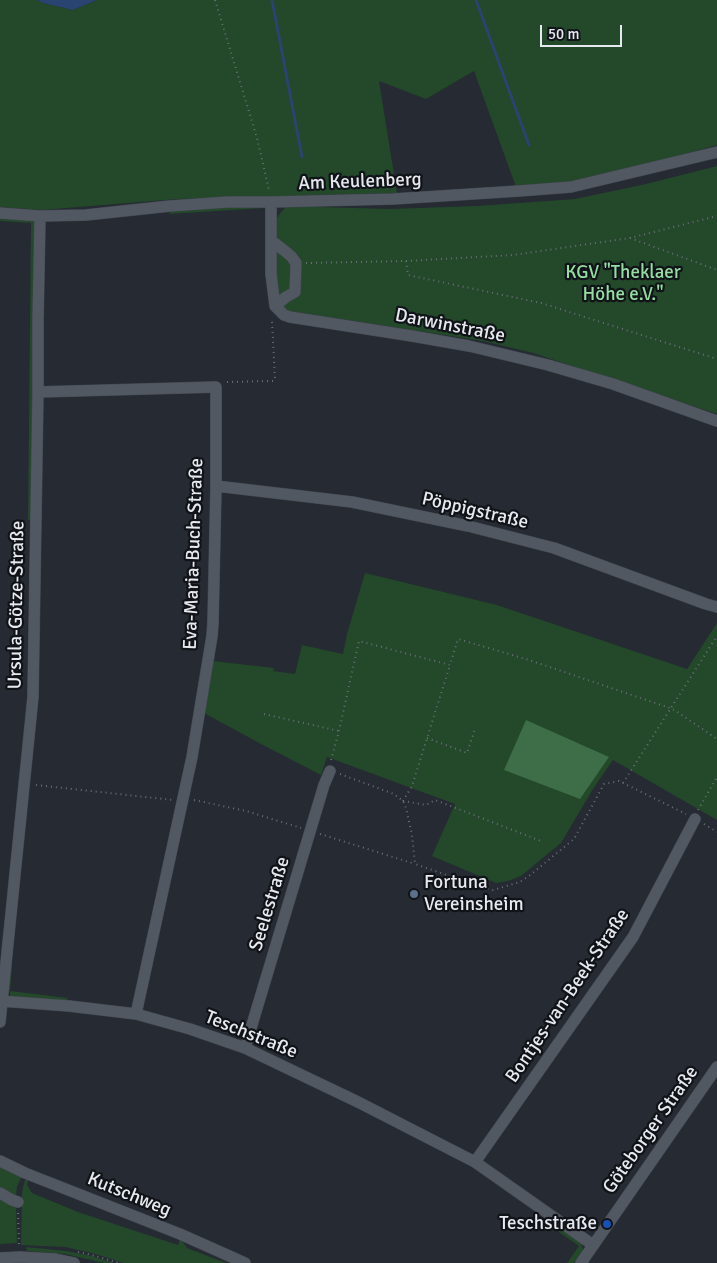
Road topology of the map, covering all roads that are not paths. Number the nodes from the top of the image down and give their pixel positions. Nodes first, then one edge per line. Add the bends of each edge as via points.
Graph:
1 (717, 152) edge
2 (272, 202) junction
3 (0, 213) edge
4 (40, 216) junction
5 (271, 243) junction
6 (277, 308) junction
7 (38, 392) junction
8 (717, 421) edge
9 (216, 486) junction
10 (717, 607) edge
11 (330, 771) road end
12 (695, 819) road end
13 (1, 1001) junction
14 (136, 1014) junction
15 (0, 1022) edge
16 (244, 1048) junction
17 (717, 1067) edge
18 (0, 1162) edge
19 (475, 1162) junction
20 (0, 1192) edge
21 (18, 1202) road end
22 (593, 1245) junction
23 (0, 1258) edge
24 (74, 1263) edge
25 (245, 1263) edge
26 (581, 1263) edge

1 - 2 street, Am Keulenberg via 571,187 392,199
2 - 4 street, Am Keulenberg via 228,202
2 - 5 street
3 - 4 street, Am Keulenberg
4 - 7 street, Ursula-Götze-Straße
5 - 6 street via 271,274
5 - 6 street via 296,263 295,292
6 - 8 street, Darwinstraße via 290,317 469,346 548,365
7 - 9 street, Eva-Maria-Buch-Straße via 216,387
7 - 13 street, Ursula-Götze-Straße via 33,697
9 - 10 street, Pöppigstraße via 352,502 468,526 554,548
9 - 14 street, Eva-Maria-Buch-Straße via 213,623 192,757
11 - 16 street, Seelestraße
12 - 19 street, Bontjes-van-Beek-Straße via 633,937
13 - 14 street, Teschstraße
13 - 15 street, Ursula-Götze-Straße
14 - 16 street, Teschstraße
16 - 19 street, Teschstraße
17 - 22 street, Göteborger Straße
18 - 25 street, Kutschweg
19 - 22 street, Teschstraße
20 - 21 street
22 - 26 street, Göteborger Straße
23 - 24 street via 20,1251

